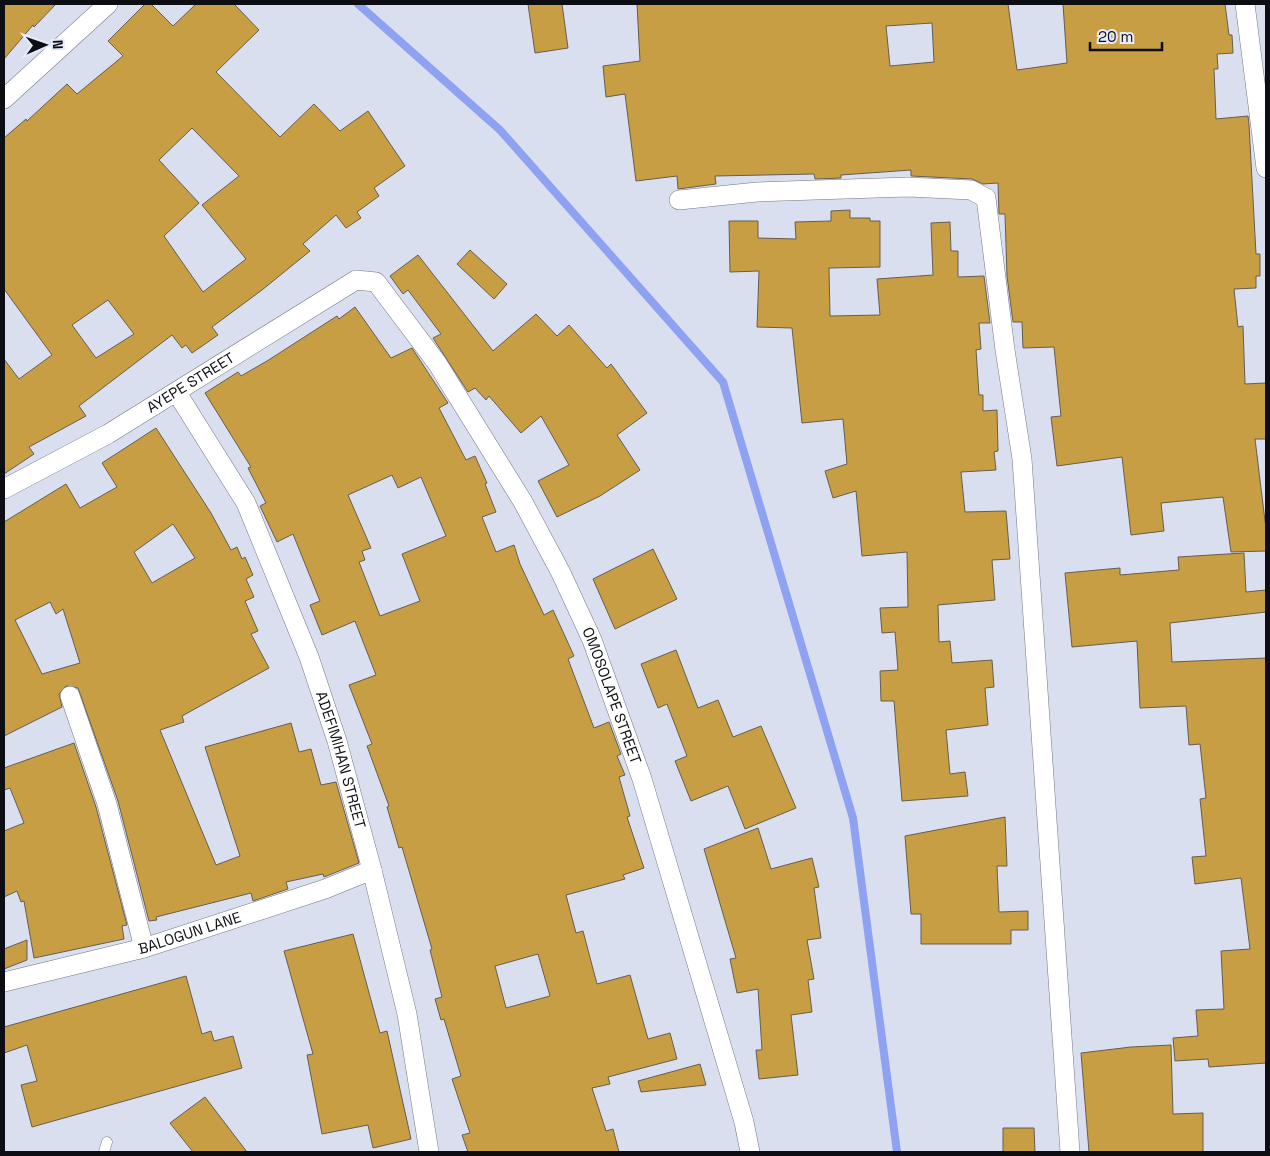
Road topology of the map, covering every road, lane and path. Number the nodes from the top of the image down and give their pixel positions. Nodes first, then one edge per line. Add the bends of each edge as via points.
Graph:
1 (108, 4) edge
2 (1245, 4) edge
3 (4, 99) edge
4 (1266, 168) edge
5 (679, 200) dead end
6 (376, 282) joint
7 (177, 393) junction
8 (4, 489) edge
9 (70, 696) dead end
10 (372, 870) junction
11 (144, 948) junction
12 (4, 982) edge
13 (429, 1152) edge
14 (750, 1152) edge
15 (1070, 1152) edge

1 - 3 street
2 - 4 street
5 - 15 street via 757,192 908,187 971,190 986,198 1004,350 1022,458
6 - 7 street, AYEPE STREET via 356,280
6 - 14 street, OMOSOLAPE STREET via 437,362 523,502 592,640 642,778 674,881
7 - 8 street, AYEPE STREET
7 - 10 street, ADEFIMIHAN STREET via 246,503 265,548 309,657 337,741
9 - 11 street via 107,804
10 - 11 street, BALOGUN LANE via 325,889
10 - 13 street, ADEFIMIHAN STREET via 407,1014
11 - 12 street, BALOGUN LANE

